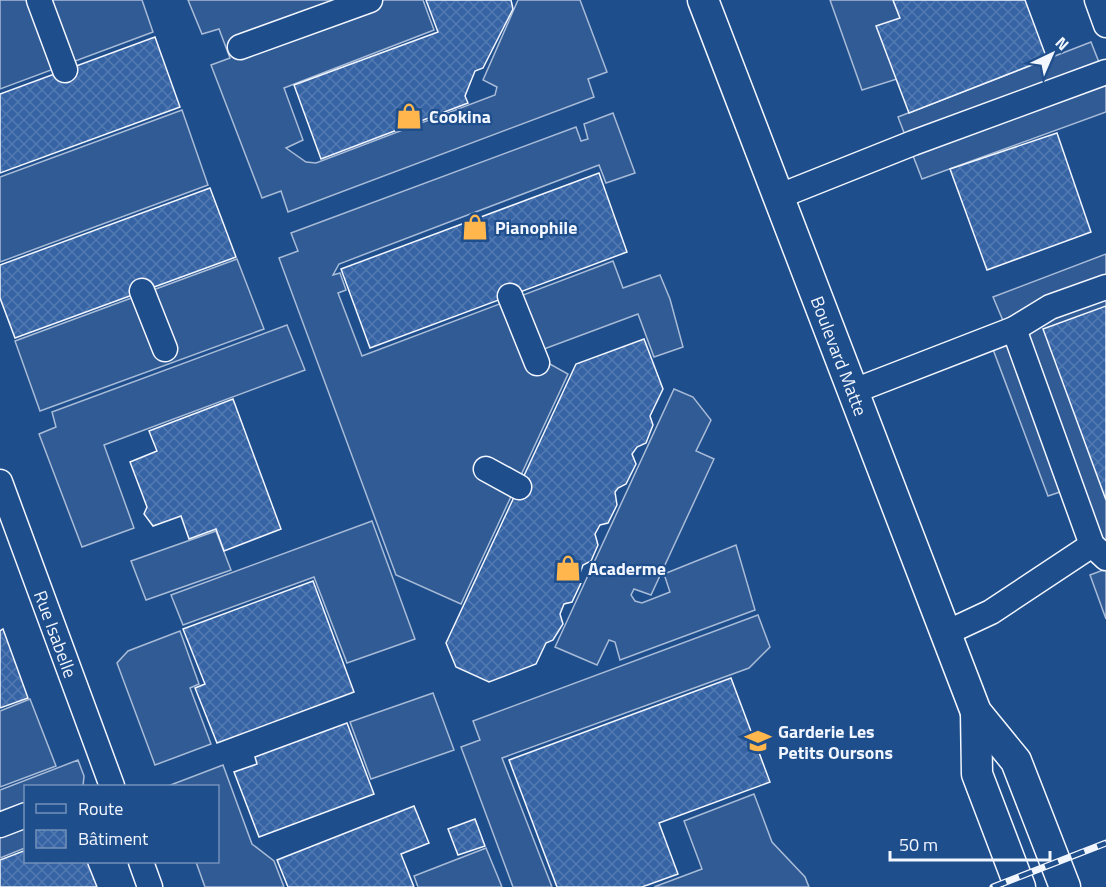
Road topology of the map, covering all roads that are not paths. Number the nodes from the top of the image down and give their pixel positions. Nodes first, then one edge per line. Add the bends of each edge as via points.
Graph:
1 (39, 0) edge
2 (370, 0) edge
3 (703, 0) edge
4 (1097, 0) edge
5 (1106, 25) edge
6 (240, 47) dead end
7 (65, 70) dead end
8 (1106, 72) edge
9 (780, 196) junction
10 (1106, 287) edge
11 (142, 291) dead end
12 (510, 296) dead end
13 (1014, 329) junction
14 (165, 349) dead end
15 (537, 363) dead end
16 (854, 392) junction
17 (486, 469) dead end
18 (0, 482) edge
19 (519, 487) dead end
20 (1099, 551) edge
21 (946, 633) junction
22 (976, 712) junction
23 (108, 785) edge
24 (24, 816) edge
25 (0, 825) edge
26 (142, 863) edge
27 (150, 887) edge
28 (1020, 887) edge
29 (1065, 887) edge

1 - 7 street
2 - 6 street
3 - 9 main road, Boulevard Matte
4 - 5 street
8 - 9 street
9 - 16 main road, Boulevard Matte
10 - 13 street via 1050,307
11 - 14 street
12 - 15 street
13 - 16 street
13 - 20 street
16 - 21 main road, Boulevard Matte
17 - 19 street
18 - 23 street, Rue Isabelle
20 - 21 street
21 - 22 main road, Boulevard Matte
22 - 28 main road, Boulevard Matte via 977,774
22 - 29 main road, Boulevard Matte via 1016,761
24 - 25 street
26 - 27 street

